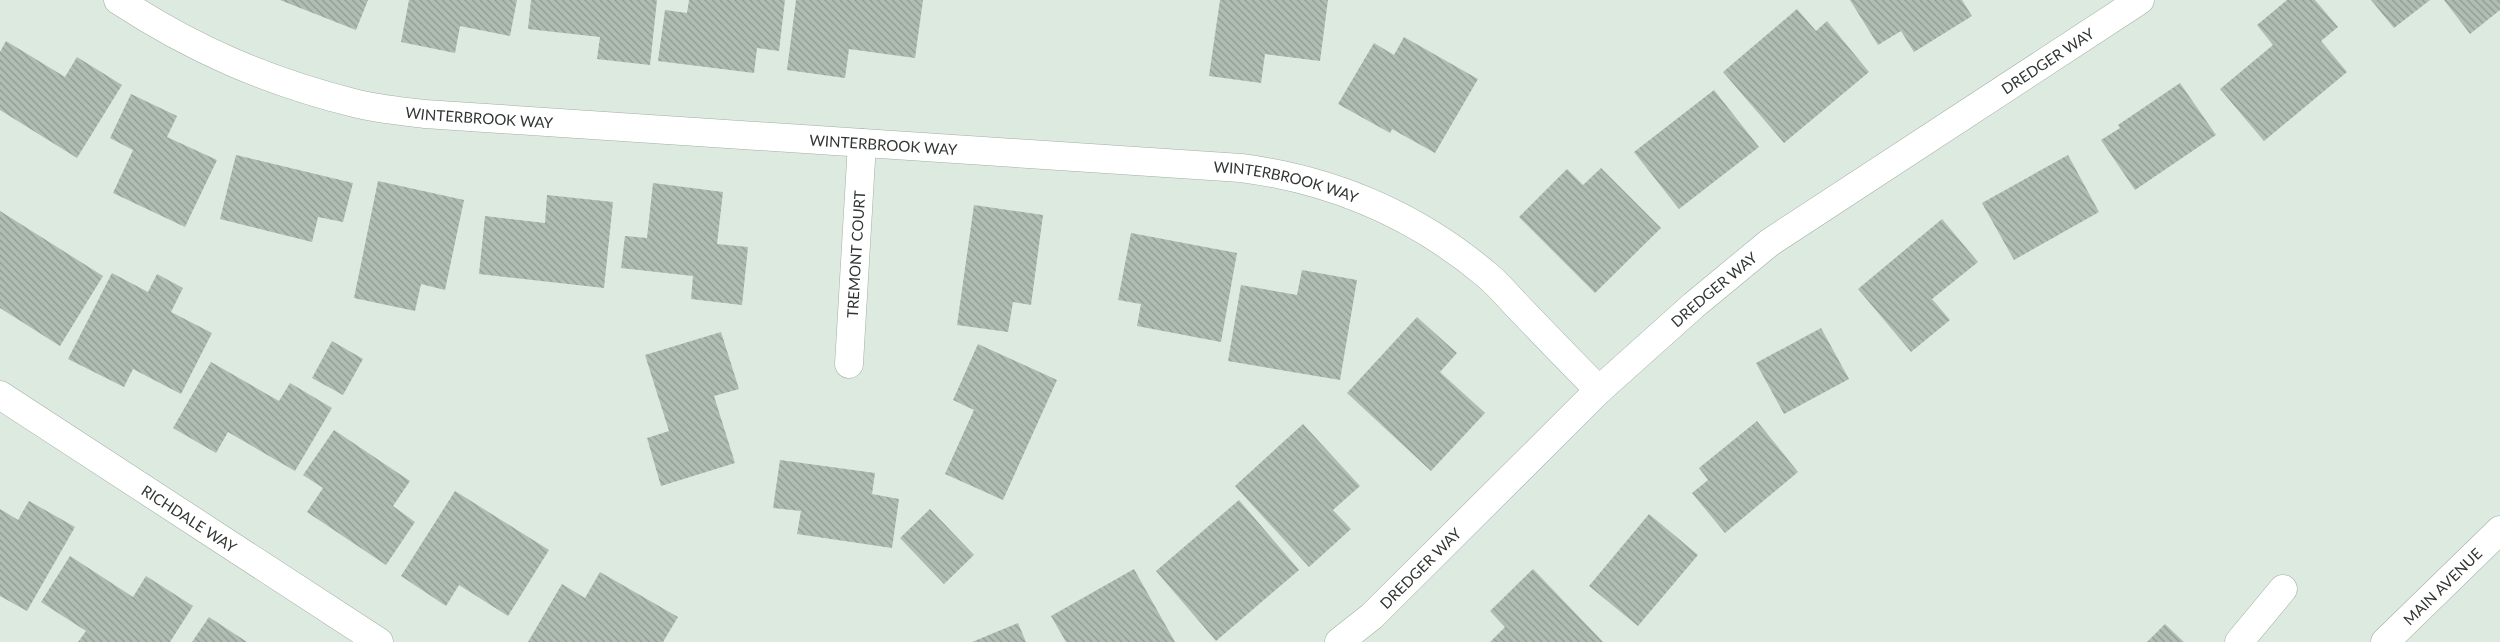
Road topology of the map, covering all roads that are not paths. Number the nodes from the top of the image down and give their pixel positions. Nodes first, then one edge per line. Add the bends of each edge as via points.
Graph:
1 (118, 0) edge
2 (2140, 0) edge
3 (862, 143) junction
4 (849, 364) dead end
5 (1599, 390) junction
6 (0, 395) edge
7 (2500, 530) edge
8 (2283, 590) dead end
9 (379, 642) edge
10 (1339, 642) edge
11 (2238, 642) edge
12 (2385, 642) edge

1 - 3 street, WINTERBROOK WAY via 159,27 222,59 288,85 356,103 425,114
2 - 5 street, DREDGER WAY via 1769,243
3 - 4 street, TREMONT COURT
3 - 5 street, WINTERBROOK WAY via 1241,168 1331,186 1388,208 1440,239 1489,276
5 - 10 street, DREDGER WAY via 1372,616
6 - 9 street, RICHDALE WAY
7 - 12 street, MAIN AVENUE
8 - 11 street

